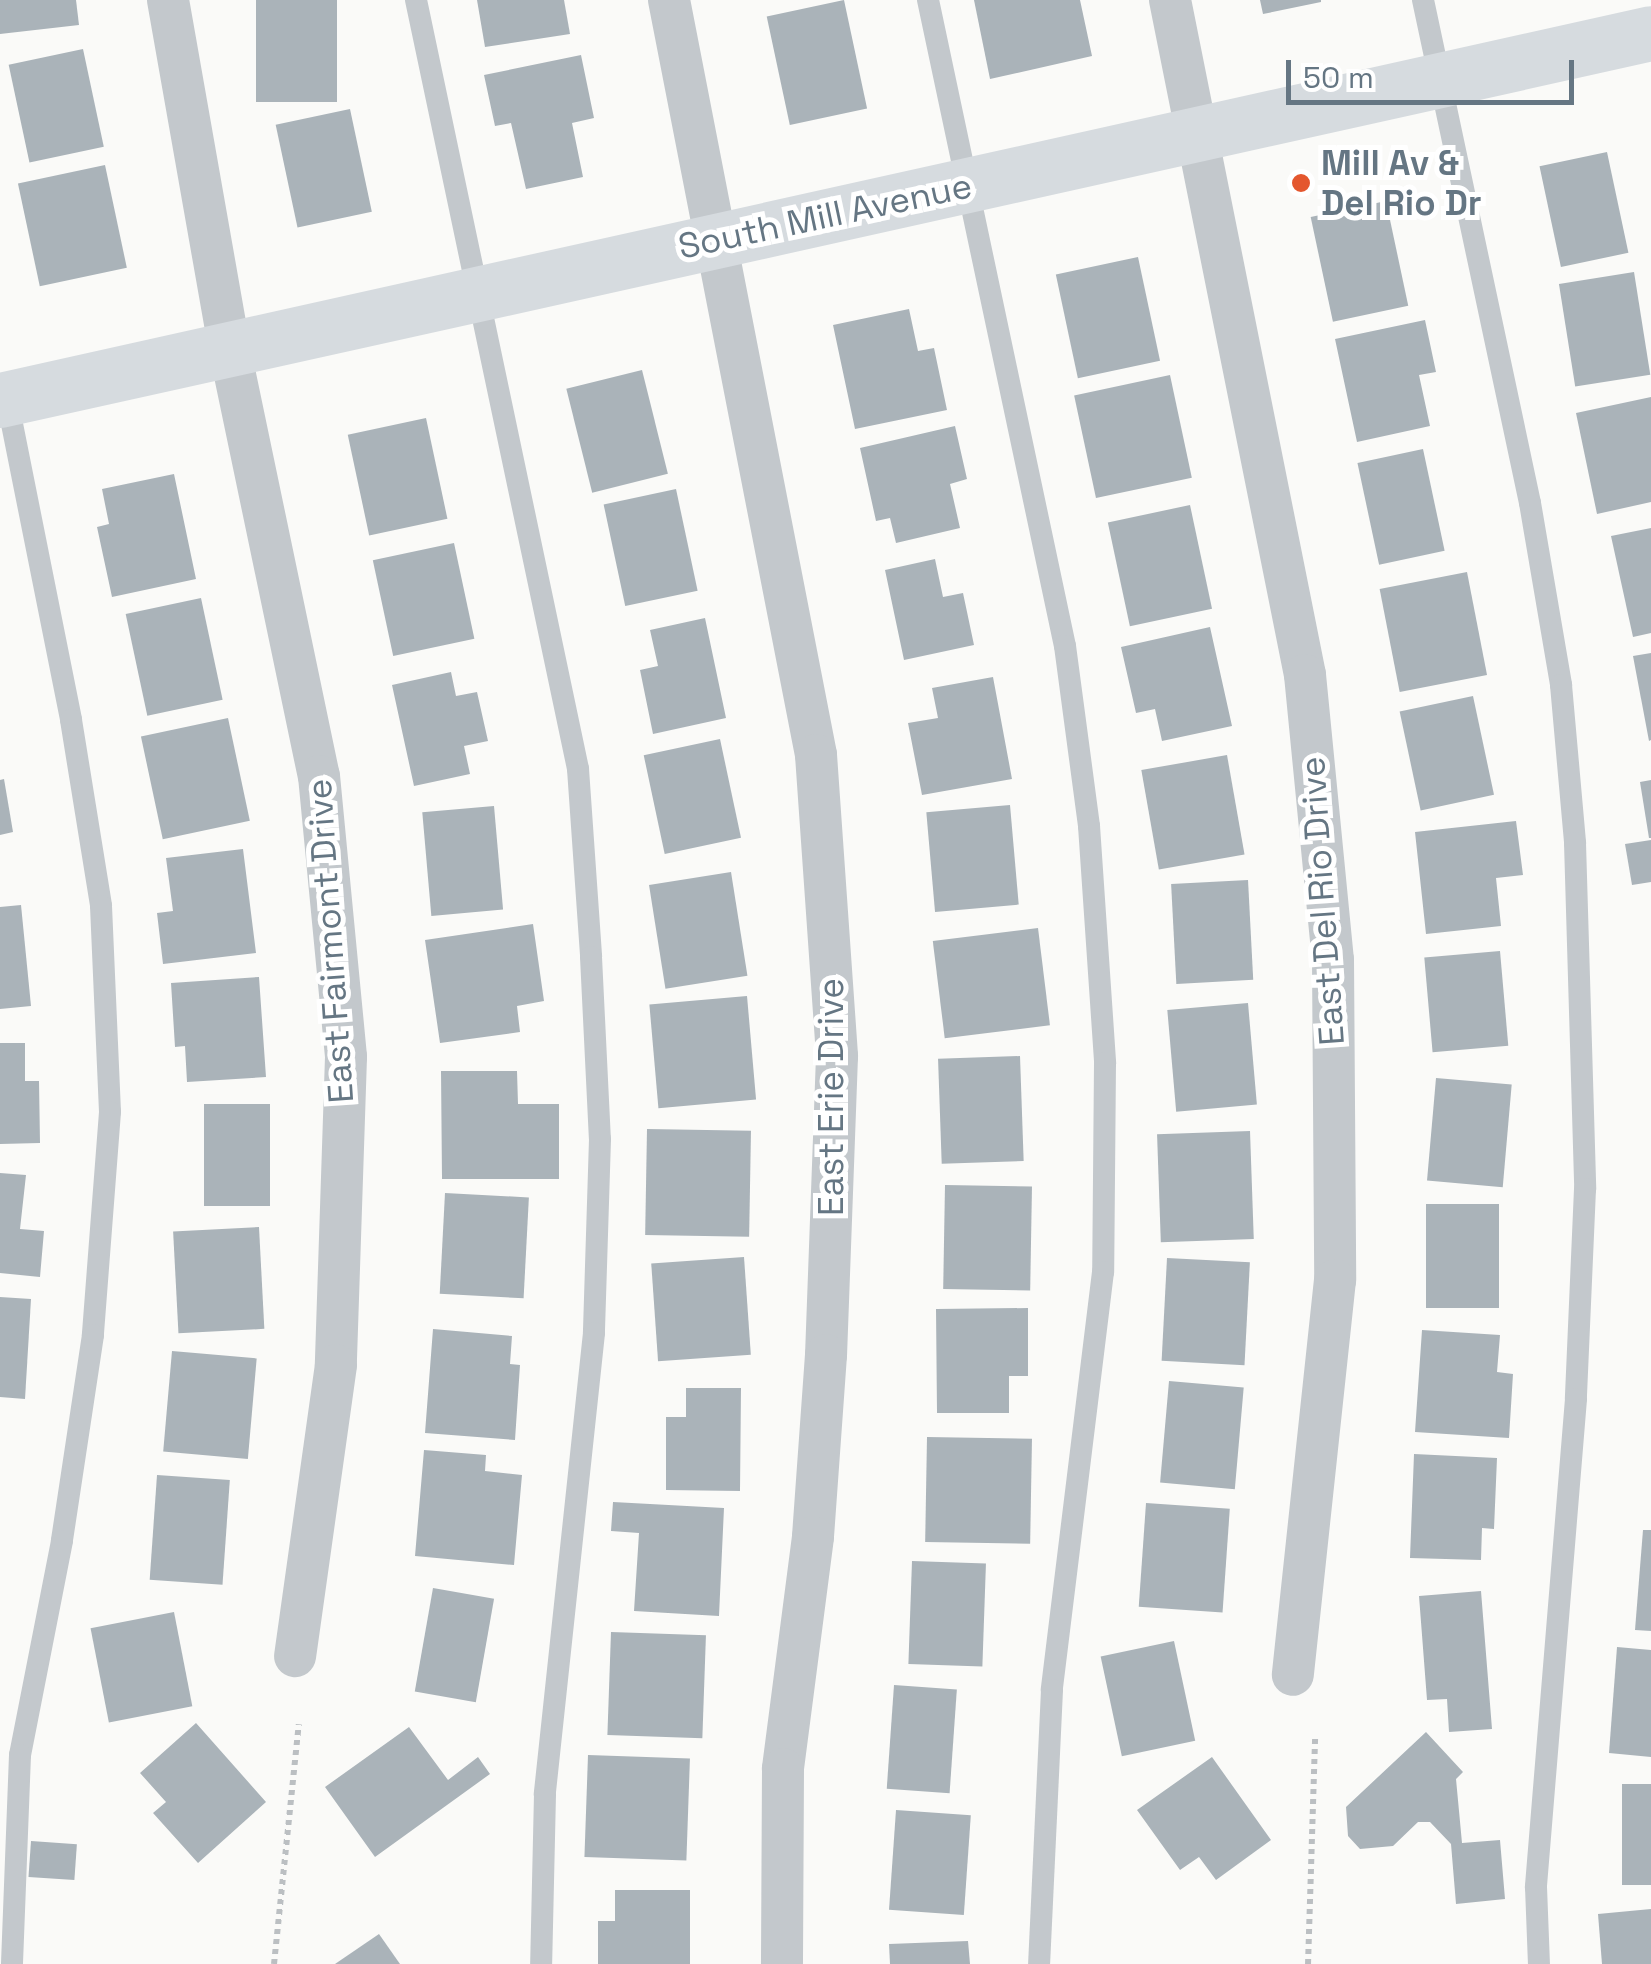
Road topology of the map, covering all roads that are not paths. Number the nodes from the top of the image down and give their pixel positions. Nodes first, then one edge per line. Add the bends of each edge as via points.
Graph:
1 (168, 0) edge
2 (416, 0) edge
3 (669, 0) edge
4 (928, 0) edge
5 (1170, 0) edge
6 (1423, 0) edge
7 (1651, 32) edge
8 (1440, 78) junction
9 (1197, 136) junction
10 (967, 185) junction
11 (713, 239) junction
12 (476, 293) junction
13 (230, 351) junction
14 (2, 390) edge
15 (296, 1656) dead end
16 (1292, 1675) dead end
17 (12, 1964) edge
18 (541, 1964) edge
19 (782, 1964) edge
20 (1039, 1964) edge
21 (1539, 1964) edge

1 - 13 street, East Fairmont Drive
2 - 12 lane
3 - 11 street, East Erie Drive
4 - 10 lane
5 - 9 street, East Del Rio Drive
6 - 8 lane
7 - 8 main road, South Mill Avenue
8 - 9 main road, South Mill Avenue
8 - 21 lane via 1530,503 1561,686 1575,842 1585,1189 1576,1399 1536,1887
9 - 10 main road, South Mill Avenue
9 - 16 street, East Del Rio Drive via 1305,675 1333,960 1335,1280
10 - 11 main road, South Mill Avenue
10 - 20 lane via 1065,646 1089,826 1106,1062 1104,1272 1052,1690
11 - 12 main road, South Mill Avenue
11 - 19 street, East Erie Drive via 816,755 838,1056 815,1519 783,1769
12 - 13 main road, South Mill Avenue
12 - 18 lane via 578,769 600,1139 594,1333 545,1794
13 - 14 main road, South Mill Avenue
13 - 15 street, East Fairmont Drive via 319,776 346,1057 336,1365
14 - 17 lane via 71,720 101,906 110,1112 93,1335 20,1756

